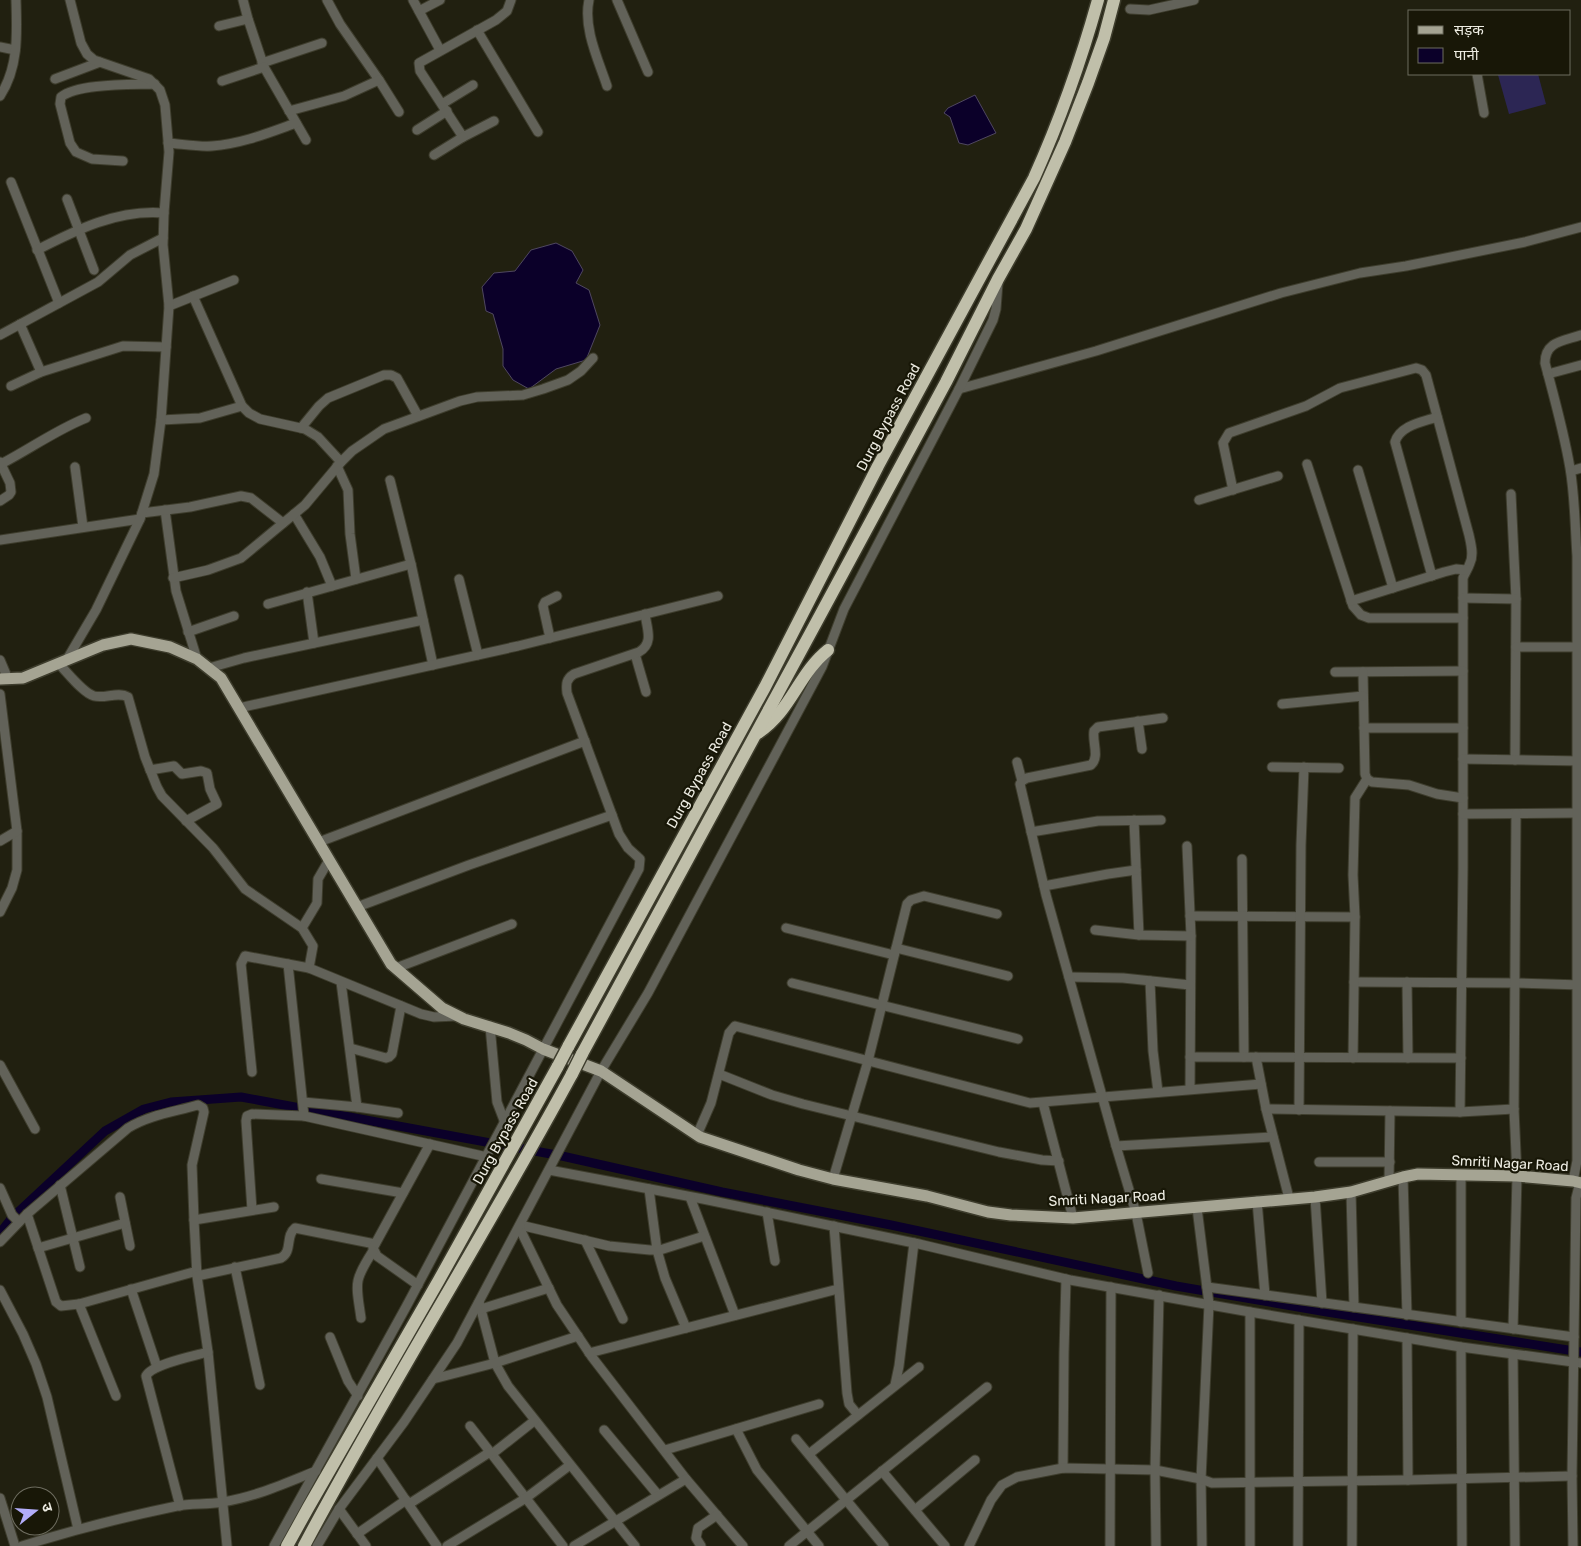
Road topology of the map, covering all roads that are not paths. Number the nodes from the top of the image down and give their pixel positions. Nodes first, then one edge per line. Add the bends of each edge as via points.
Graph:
1 (13, 0) edge
2 (70, 0) edge
3 (243, 0) edge
4 (328, 0) edge
5 (413, 0) edge
6 (440, 0) edge
7 (511, 0) edge
8 (589, 0) edge
9 (617, 0) edge
10 (1098, 0) edge
11 (1114, 0) edge
12 (1194, 0) edge
13 (1130, 9) dead end
14 (419, 11) junction
15 (248, 19) junction
16 (219, 26) dead end
17 (477, 30) junction
18 (322, 43) dead end
19 (0, 47) edge
20 (15, 50) junction
21 (440, 50) junction
22 (100, 62) junction
23 (263, 65) junction
24 (648, 72) dead end
25 (1477, 75) edge
26 (55, 79) dead end
27 (380, 80) junction
28 (222, 81) dead end
29 (156, 84) junction
30 (473, 85) dead end
31 (607, 86) dead end
32 (0, 96) edge
33 (445, 107) junction
34 (289, 111) junction
35 (398, 112) dead end
36 (1484, 113) dead end
37 (494, 121) dead end
38 (296, 123) junction
39 (417, 130) dead end
40 (538, 132) dead end
41 (463, 137) junction
42 (306, 140) dead end
43 (168, 143) junction
44 (434, 155) dead end
45 (122, 161) dead end
46 (12, 182) dead end
47 (67, 199) dead end
48 (164, 213) junction
49 (1581, 227) edge
50 (79, 229) junction
51 (163, 238) junction
52 (37, 250) junction
53 (94, 270) dead end
54 (998, 279) junction
55 (234, 280) dead end
56 (193, 296) junction
57 (58, 303) junction
58 (169, 306) junction
59 (20, 324) junction
60 (0, 335) edge
61 (1581, 335) edge
62 (166, 347) junction
63 (593, 358) dead end
64 (1581, 364) edge
65 (41, 372) junction
66 (1548, 374) junction
67 (11, 386) dead end
68 (959, 389) junction
69 (242, 406) junction
70 (418, 416) junction
71 (1438, 417) junction
72 (86, 418) dead end
73 (160, 420) junction
74 (301, 428) junction
75 (0, 463) edge
76 (339, 464) junction
77 (1307, 464) dead end
78 (75, 467) dead end
79 (1581, 468) edge
80 (1358, 470) dead end
81 (1571, 471) junction
82 (1278, 476) dead end
83 (390, 480) dead end
84 (1233, 490) junction
85 (1511, 494) dead end
86 (1199, 500) dead end
87 (0, 501) edge
88 (165, 510) junction
89 (294, 514) junction
90 (141, 516) junction
91 (283, 524) junction
92 (83, 528) junction
93 (0, 540) edge
94 (411, 564) junction
95 (1466, 570) junction
96 (1432, 576) junction
97 (173, 578) junction
98 (356, 579) junction
99 (459, 579) dead end
100 (332, 586) junction
101 (1393, 588) junction
102 (307, 592) junction
103 (557, 596) dead end
104 (718, 596) dead end
105 (1463, 598) junction
106 (1516, 599) junction
107 (1351, 600) junction
108 (268, 604) dead end
109 (644, 614) junction
110 (234, 616) dead end
111 (1463, 618) junction
112 (423, 620) junction
113 (188, 632) junction
114 (550, 638) junction
115 (314, 643) junction
116 (1516, 647) junction
117 (1578, 647) edge
118 (828, 650) junction
119 (635, 654) junction
120 (478, 655) junction
121 (197, 659) junction
122 (0, 660) edge
123 (62, 662) junction
124 (433, 665) junction
125 (209, 668) junction
126 (1463, 671) junction
127 (1335, 672) dead end
128 (1362, 672) junction
129 (4, 679) edge
130 (646, 692) dead end
131 (0, 694) edge
132 (1363, 696) junction
133 (1282, 704) dead end
134 (238, 708) junction
135 (1164, 718) dead end
136 (2, 720) edge
137 (1138, 721) junction
138 (1364, 728) junction
139 (1463, 728) junction
140 (755, 735) junction
141 (585, 741) junction
142 (1142, 749) dead end
143 (1463, 759) junction
144 (1515, 760) junction
145 (1578, 761) edge
146 (1017, 762) dead end
147 (1272, 767) dead end
148 (1304, 767) junction
149 (1339, 768) dead end
150 (150, 770) junction
151 (1367, 779) junction
152 (1022, 781) junction
153 (1463, 798) junction
154 (1576, 813) junction
155 (1463, 814) junction
156 (1516, 814) junction
157 (612, 815) junction
158 (1134, 820) junction
159 (1161, 820) dead end
160 (186, 821) junction
161 (18, 831) junction
162 (1031, 832) junction
163 (0, 841) edge
164 (318, 842) junction
165 (1187, 846) dead end
166 (1242, 859) dead end
167 (329, 860) junction
168 (1136, 870) junction
169 (1044, 886) junction
170 (357, 907) junction
171 (0, 912) edge
172 (997, 914) dead end
173 (1190, 916) junction
174 (1243, 916) junction
175 (1302, 916) junction
176 (1354, 917) junction
177 (512, 924) dead end
178 (302, 928) junction
179 (786, 928) dead end
180 (1095, 930) dead end
181 (1139, 935) junction
182 (1191, 936) junction
183 (895, 952) junction
184 (288, 964) junction
185 (309, 968) junction
186 (396, 968) junction
187 (1008, 976) dead end
188 (1069, 977) junction
189 (1150, 981) junction
190 (341, 982) junction
191 (1354, 982) junction
192 (1407, 982) junction
193 (1462, 982) junction
194 (1516, 982) junction
195 (792, 983) dead end
196 (1190, 985) junction
197 (1579, 985) edge
198 (882, 1004) junction
199 (401, 1006) junction
200 (457, 1016) junction
201 (490, 1026) junction
202 (1018, 1039) dead end
203 (350, 1048) junction
204 (543, 1049) junction
205 (1190, 1057) junction
206 (1244, 1057) junction
207 (1256, 1057) junction
208 (1300, 1057) junction
209 (1353, 1058) junction
210 (1408, 1058) junction
211 (1461, 1058) junction
212 (868, 1061) junction
213 (0, 1065) edge
214 (601, 1071) junction
215 (252, 1072) dead end
216 (719, 1074) junction
217 (1261, 1084) junction
218 (1190, 1089) junction
219 (1158, 1092) junction
220 (1103, 1096) junction
221 (304, 1102) junction
222 (1043, 1103) junction
223 (357, 1106) junction
224 (1266, 1109) junction
225 (1514, 1109) junction
226 (1299, 1110) junction
227 (1390, 1111) junction
228 (1460, 1112) junction
229 (398, 1113) dead end
230 (304, 1116) junction
231 (853, 1116) junction
232 (505, 1123) junction
233 (1579, 1124) edge
234 (35, 1130) dead end
235 (697, 1135) junction
236 (1273, 1137) junction
237 (430, 1144) junction
238 (1116, 1146) junction
239 (487, 1156) junction
240 (1059, 1161) junction
241 (1319, 1162) dead end
242 (1390, 1162) junction
243 (549, 1170) junction
244 (1460, 1175) junction
245 (1517, 1176) junction
246 (1403, 1177) junction
247 (321, 1179) dead end
248 (833, 1179) junction
249 (1389, 1181) junction
250 (1578, 1182) edge
251 (60, 1185) junction
252 (0, 1188) edge
253 (649, 1189) junction
254 (1351, 1192) junction
255 (403, 1193) junction
256 (690, 1196) junction
257 (120, 1197) dead end
258 (1315, 1197) junction
259 (1289, 1198) junction
260 (1257, 1201) junction
261 (274, 1207) dead end
262 (1197, 1208) junction
263 (252, 1210) junction
264 (767, 1212) junction
265 (1136, 1213) junction
266 (27, 1214) junction
267 (1073, 1218) junction
268 (194, 1220) junction
269 (19, 1222) junction
270 (125, 1223) junction
271 (520, 1226) junction
272 (834, 1226) junction
273 (1578, 1228) edge
274 (704, 1236) junction
275 (73, 1238) junction
276 (585, 1240) junction
277 (0, 1242) edge
278 (914, 1243) junction
279 (130, 1246) dead end
280 (38, 1248) junction
281 (374, 1248) junction
282 (657, 1250) junction
283 (775, 1261) dead end
284 (80, 1266) dead end
285 (235, 1267) junction
286 (197, 1273) junction
287 (1148, 1273) dead end
288 (1066, 1279) junction
289 (418, 1285) junction
290 (1111, 1287) junction
291 (1207, 1287) junction
292 (549, 1288) junction
293 (131, 1289) junction
294 (838, 1289) junction
295 (0, 1290) edge
296 (1265, 1295) junction
297 (1159, 1296) junction
298 (1322, 1303) junction
299 (79, 1304) junction
300 (1209, 1304) junction
301 (480, 1306) junction
302 (1354, 1307) junction
303 (1250, 1312) junction
304 (735, 1315) junction
305 (1407, 1315) junction
306 (361, 1318) dead end
307 (623, 1319) dead end
308 (1299, 1320) junction
309 (1461, 1322) junction
310 (1578, 1323) edge
311 (686, 1328) junction
312 (1353, 1329) junction
313 (1512, 1329) junction
314 (578, 1336) junction
315 (330, 1337) dead end
316 (1407, 1338) junction
317 (1574, 1338) junction
318 (1461, 1347) junction
319 (208, 1352) junction
320 (589, 1352) junction
321 (1513, 1355) junction
322 (495, 1362) junction
323 (1577, 1363) edge
324 (157, 1367) junction
325 (919, 1367) dead end
326 (433, 1379) junction
327 (260, 1385) dead end
328 (895, 1385) junction
329 (987, 1387) dead end
330 (116, 1396) dead end
331 (358, 1396) junction
332 (819, 1404) dead end
333 (858, 1415) junction
334 (534, 1421) junction
335 (470, 1426) dead end
336 (736, 1429) junction
337 (604, 1430) dead end
338 (796, 1439) dead end
339 (665, 1450) junction
340 (491, 1453) junction
341 (809, 1454) junction
342 (378, 1458) junction
343 (975, 1460) dead end
344 (570, 1465) junction
345 (1063, 1468) junction
346 (1110, 1469) junction
347 (1155, 1470) junction
348 (316, 1471) junction
349 (882, 1471) junction
350 (1572, 1476) junction
351 (1515, 1477) junction
352 (686, 1479) junction
353 (1201, 1479) junction
354 (1461, 1479) junction
355 (1408, 1480) junction
356 (1353, 1481) junction
357 (1249, 1482) junction
358 (1299, 1482) junction
359 (658, 1496) junction
360 (0, 1498) edge
361 (526, 1498) junction
362 (846, 1499) junction
363 (222, 1502) junction
364 (408, 1502) junction
365 (180, 1506) junction
366 (340, 1509) junction
367 (915, 1510) junction
368 (717, 1515) junction
369 (616, 1521) junction
370 (78, 1529) junction
371 (807, 1531) junction
372 (357, 1534) junction
373 (1576, 1545) edge
374 (16, 1546) edge
375 (22, 1546) edge
376 (227, 1546) edge
377 (274, 1546) edge
378 (287, 1546) edge
379 (304, 1546) edge
380 (317, 1546) edge
381 (366, 1546) edge
382 (438, 1546) edge
383 (447, 1546) edge
384 (563, 1546) edge
385 (574, 1546) edge
386 (635, 1546) edge
387 (701, 1546) edge
388 (743, 1546) edge
389 (789, 1546) edge
390 (819, 1546) edge
391 (884, 1546) edge
392 (945, 1546) edge
393 (969, 1546) edge
394 (1110, 1546) edge
395 (1156, 1546) edge
396 (1202, 1546) edge
397 (1250, 1546) edge
398 (1298, 1546) edge
399 (1352, 1546) edge
400 (1462, 1546) edge
401 (1515, 1546) edge

1 - 20 street via 17,30
2 - 22 street via 81,43 87,54
3 - 15 street
4 - 27 street via 340,24
5 - 14 street
6 - 14 street
7 - 17 street via 504,14
8 - 31 street via 586,18
9 - 24 street
10 - 378 highway, Durg Bypass Road, bridge via 1055,132 1034,178 522,1132
11 - 54 highway via 1104,38 1065,142 1026,229
12 - 13 street via 1150,10
14 - 21 street
15 - 16 street
15 - 23 street
17 - 21 street
17 - 40 street
18 - 23 street
19 - 20 street
20 - 32 street via 12,71
21 - 33 street via 420,61 418,67
22 - 26 street
22 - 29 street
23 - 28 street
23 - 34 street
25 - 36 street
27 - 34 street via 344,96
27 - 35 street
29 - 43 street via 165,105
29 - 45 street via 91,88 61,97 70,143 76,152 92,159
30 - 33 street
33 - 39 street
33 - 41 street
34 - 38 street
37 - 41 street
38 - 42 street
38 - 43 street via 227,144
41 - 44 street
43 - 48 street
46 - 52 street
47 - 50 street
48 - 50 street via 131,213
48 - 51 street
49 - 68 street via 1525,242 1360,273 1281,293 1096,351
50 - 52 street
50 - 53 street
51 - 57 street via 130,255 98,282
51 - 58 street
52 - 57 street
54 - 68 street via 993,320
54 - 140 highway via 946,382
55 - 56 street
56 - 58 street
56 - 69 street
57 - 59 street
58 - 62 street
59 - 60 street
59 - 65 street
61 - 66 street via 1548,348 1545,354
62 - 65 street via 123,346
62 - 73 street
63 - 70 street via 568,380 543,389 523,395 477,397
64 - 66 street
65 - 67 street
66 - 81 street
68 - 118 street via 844,609
69 - 73 street via 200,418
69 - 74 street via 260,419
70 - 74 street via 397,378 384,374 328,398
70 - 76 street via 384,429
71 - 84 street via 1426,375 1416,368 1340,388 1306,406 1229,433 1223,443
71 - 95 street via 1469,535 1472,552
71 - 96 street via 1404,428 1395,442
72 - 75 street
73 - 90 street via 154,474
74 - 76 street via 318,437
75 - 87 street via 11,488 9,495
76 - 89 street
76 - 98 street via 348,490
77 - 107 street
78 - 92 street
79 - 81 street
80 - 101 street
81 - 117 street via 1577,556
82 - 84 street
83 - 94 street
84 - 86 street
85 - 106 street
88 - 90 street
88 - 91 street via 241,496 251,498
88 - 97 street
89 - 91 street
89 - 100 street
90 - 92 street
90 - 123 street via 96,610
91 - 97 street via 242,558
92 - 93 street
94 - 98 street
94 - 112 street
95 - 96 street
95 - 105 street
96 - 101 street
97 - 113 street
98 - 100 street
99 - 120 street
100 - 102 street
101 - 107 street
102 - 108 street
102 - 115 street
103 - 114 street via 543,606
104 - 109 street
105 - 106 street
105 - 111 street
106 - 116 street
107 - 111 street via 1361,615 1369,618
109 - 114 street
109 - 119 street via 648,643
110 - 113 street
111 - 126 street
112 - 115 street
112 - 124 street
113 - 121 street
114 - 120 street
115 - 125 street
116 - 117 street
116 - 144 street
117 - 145 street
118 - 140 highway via 808,670 783,712
118 - 214 street via 648,993
119 - 130 street
119 - 141 street via 568,678 567,693
120 - 124 street
121 - 123 main road, Smriti Nagar Road via 170,647 131,639 103,645
121 - 125 main road, Smriti Nagar Road
122 - 129 street
123 - 129 main road, Smriti Nagar Road via 23,678
123 - 150 street via 91,695 128,697
124 - 134 street
125 - 134 main road, Smriti Nagar Road via 221,678
126 - 128 street
126 - 139 street
127 - 128 street
128 - 132 street
131 - 136 street
132 - 133 street
132 - 138 street
134 - 164 main road, Smriti Nagar Road
135 - 137 street
136 - 161 street
137 - 142 street
137 - 152 street via 1098,727 1093,737 1096,757 1091,765
138 - 139 street
138 - 151 street
139 - 143 street
140 - 379 highway, bridge via 539,1134
141 - 157 street
141 - 164 street
143 - 144 street
143 - 153 street
144 - 145 street
145 - 154 street
146 - 152 street
147 - 148 street
148 - 149 street
148 - 175 street
150 - 160 street via 162,796
150 - 160 street via 174,766 182,774 201,771 208,775 217,804
151 - 153 street
151 - 176 street via 1355,798
152 - 162 street via 1020,790
153 - 155 street
154 - 156 street
154 - 197 street
155 - 156 street
155 - 193 street
156 - 194 street
157 - 170 street
157 - 204 street via 624,842 640,859 639,869
158 - 159 street
158 - 162 street via 1098,821
158 - 168 street
160 - 178 street via 213,848 245,889
161 - 163 street
161 - 171 street via 17,870
162 - 169 street
164 - 167 main road, Smriti Nagar Road
165 - 173 street
166 - 174 street
167 - 170 main road, Smriti Nagar Road
167 - 178 street via 318,879 318,904
168 - 169 street
168 - 181 street
169 - 188 street
170 - 186 main road, Smriti Nagar Road
172 - 183 street via 918,897 907,904
173 - 174 street
173 - 182 street
174 - 175 street
174 - 206 street
175 - 176 street
175 - 208 street
176 - 191 street
177 - 186 street
178 - 185 street via 313,946
179 - 183 street
180 - 181 street
181 - 182 street
182 - 196 street
183 - 187 street
183 - 198 street
184 - 185 street
184 - 215 street via 247,956 242,960
184 - 221 street
185 - 190 street
186 - 200 main road, Smriti Nagar Road via 442,1008
188 - 189 street
188 - 220 street
189 - 196 street
189 - 219 street
190 - 199 street
190 - 203 street
191 - 192 street
191 - 209 street
192 - 193 street
192 - 210 street
193 - 194 street
193 - 211 street
194 - 197 street
194 - 225 street
195 - 198 street
196 - 205 street
197 - 233 street
198 - 202 street
198 - 212 street
199 - 200 street via 427,1016
199 - 203 street via 390,1057
200 - 201 main road, Smriti Nagar Road
201 - 204 main road, Smriti Nagar Road
201 - 232 street via 498,1102
203 - 223 street
204 - 214 main road, Smriti Nagar Road
204 - 232 street
205 - 206 street
205 - 218 street
206 - 207 street
207 - 208 street
207 - 217 street
208 - 209 street
208 - 226 street
209 - 210 street
210 - 211 street
211 - 228 street
212 - 216 street via 735,1026 729,1033
212 - 222 street via 1020,1101
212 - 231 street
213 - 234 street
214 - 235 main road, Smriti Nagar Road
214 - 243 street
216 - 231 street via 772,1095
216 - 235 street via 711,1104
217 - 218 street
217 - 224 street
218 - 219 street
219 - 220 street
220 - 222 street
220 - 238 street
221 - 223 street
221 - 230 street
222 - 240 street
223 - 229 street
224 - 226 street
224 - 236 street
225 - 228 street
225 - 245 street
226 - 227 street
227 - 228 street
227 - 242 street
230 - 237 street
230 - 263 street via 252,1114 246,1118
231 - 240 street via 999,1152
231 - 248 street
232 - 239 street
233 - 250 street
235 - 248 main road, Smriti Nagar Road
236 - 238 street
236 - 259 street
237 - 239 street
237 - 255 street
238 - 265 street
239 - 289 street
240 - 267 street
241 - 242 street
242 - 249 street
243 - 253 street
243 - 271 street
244 - 245 main road, Smriti Nagar Road
244 - 246 main road, Smriti Nagar Road
244 - 309 street
245 - 250 main road, Smriti Nagar Road
245 - 313 street
246 - 249 main road, Smriti Nagar Road
246 - 305 street
247 - 255 street
248 - 267 main road, Smriti Nagar Road via 927,1196 988,1212
249 - 254 main road, Smriti Nagar Road
250 - 273 street
251 - 266 street
251 - 268 street via 128,1128 155,1117 200,1106 204,1112 192,1165
251 - 275 street
252 - 269 street via 12,1215
253 - 256 street
253 - 282 street
254 - 258 main road, Smriti Nagar Road
254 - 302 street
255 - 281 street
256 - 264 street
256 - 274 street
257 - 270 street
258 - 259 main road, Smriti Nagar Road
258 - 298 street
259 - 260 main road, Smriti Nagar Road
260 - 262 main road, Smriti Nagar Road
260 - 296 street
261 - 263 street
262 - 265 main road, Smriti Nagar Road
262 - 291 street
263 - 268 street
264 - 272 street
264 - 283 street
265 - 267 main road, Smriti Nagar Road
265 - 287 street
266 - 269 street
266 - 280 street
268 - 286 street
269 - 277 street
270 - 275 street
270 - 279 street
271 - 276 street
271 - 292 street
271 - 301 street
272 - 278 street
272 - 294 street
273 - 310 street
274 - 282 street
274 - 304 street
275 - 280 street
275 - 284 street
276 - 282 street via 609,1246
276 - 307 street
278 - 288 street
278 - 328 street
280 - 299 street via 58,1305
281 - 285 street via 295,1228 285,1256
281 - 289 street via 377,1256
281 - 306 street via 357,1279
282 - 311 street
285 - 286 street
285 - 327 street
286 - 293 street
286 - 319 street
288 - 290 street
288 - 345 street
289 - 331 street
290 - 297 street
290 - 346 street
291 - 296 street
291 - 300 street
292 - 301 street
292 - 314 street
293 - 299 street
293 - 324 street
294 - 304 street
294 - 333 street via 846,1393 849,1404
295 - 370 street via 29,1349 47,1397
296 - 298 street
297 - 300 street
297 - 347 street
298 - 302 street
299 - 330 street
300 - 303 street
300 - 353 street
301 - 322 street
301 - 326 street
302 - 305 street
303 - 308 street
303 - 357 street
304 - 311 street
305 - 309 street
308 - 312 street
308 - 358 street
309 - 313 street
310 - 317 street
311 - 320 street
312 - 316 street
312 - 356 street
313 - 317 street
314 - 320 street
314 - 322 street
315 - 331 street via 348,1381
316 - 318 street
316 - 355 street
317 - 323 street
318 - 321 street
318 - 354 street
319 - 324 street
319 - 363 street
320 - 339 street
321 - 323 street
321 - 351 street
322 - 326 street
322 - 334 street
323 - 350 street
324 - 365 street via 148,1373 146,1380
325 - 328 street
326 - 342 street
328 - 333 street
329 - 349 street
331 - 348 street
332 - 336 street
333 - 341 street
334 - 340 street
334 - 344 street
335 - 340 street
336 - 339 street
336 - 371 street via 757,1470
337 - 359 street
338 - 341 street
339 - 352 street
340 - 361 street
340 - 364 street
341 - 362 street
342 - 364 street
342 - 366 street
343 - 367 street
344 - 361 street
344 - 369 street
345 - 346 street
345 - 393 street via 1017,1477 1002,1485 991,1500
346 - 347 street
346 - 394 street
347 - 353 street
347 - 395 street
348 - 363 street via 273,1488
348 - 377 street
349 - 362 street
349 - 367 street
350 - 351 street
350 - 373 street
351 - 354 street
351 - 401 street
352 - 359 street
352 - 368 street
353 - 357 street
353 - 396 street
354 - 355 street
354 - 400 street
355 - 356 street
356 - 358 street
356 - 399 street
357 - 358 street
357 - 397 street
358 - 398 street
359 - 369 street
360 - 374 street
361 - 383 street
361 - 384 street
362 - 371 street
362 - 391 street
363 - 365 street
363 - 376 street
364 - 372 street
364 - 382 street
365 - 370 street
366 - 372 street
366 - 380 street
367 - 392 street
368 - 387 street via 698,1528 696,1538
368 - 388 street
369 - 385 street
369 - 386 street
370 - 375 street
371 - 389 street
371 - 390 street
372 - 381 street

